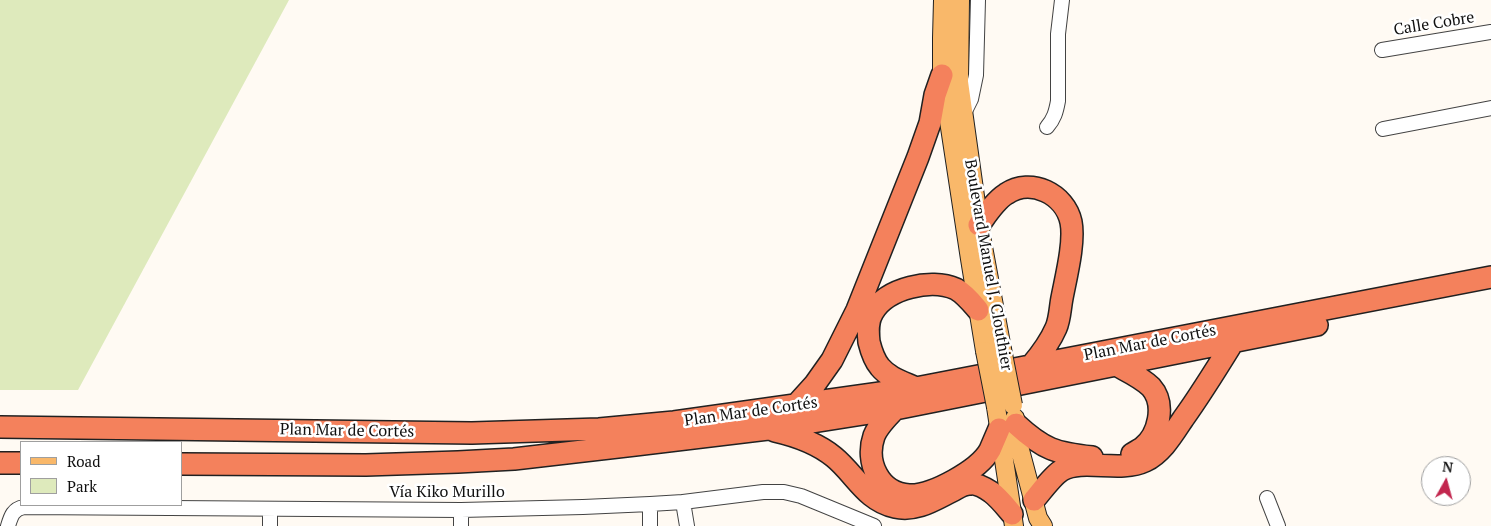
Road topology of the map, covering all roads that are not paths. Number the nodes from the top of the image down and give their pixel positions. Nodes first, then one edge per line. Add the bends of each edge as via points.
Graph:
1 (943, 0) edge
2 (960, 0) edge
3 (978, 0) edge
4 (1062, 0) edge
5 (1491, 32) edge
6 (1382, 50) dead end
7 (942, 75) junction
8 (1491, 108) edge
9 (963, 115) junction
10 (1047, 127) dead end
11 (1384, 130) dead end
12 (979, 225) junction
13 (1491, 277) edge
14 (1491, 292) edge
15 (978, 310) junction
16 (1233, 342) junction
17 (994, 350) junction
18 (1031, 366) junction
19 (1118, 366) junction
20 (916, 388) junction
21 (796, 405) junction
22 (895, 409) junction
23 (1006, 416) junction
24 (0, 427) edge
25 (768, 429) junction
26 (0, 463) edge
27 (20, 463) edge
28 (182, 464) edge
29 (1267, 498) dead end
30 (683, 502) junction
31 (650, 504) junction
32 (270, 509) junction
33 (461, 510) junction
34 (1038, 518) edge
35 (1013, 523) edge
36 (8, 526) edge
37 (270, 526) edge
38 (461, 526) edge
39 (650, 526) edge
40 (687, 526) edge
41 (874, 526) edge
42 (1278, 526) edge

1 - 7 main road, Boulevard Manuel J. Clouthier
2 - 9 main road, Boulevard Manuel J. Clouthier via 959,82
3 - 9 street via 976,75 972,98
4 - 10 street via 1058,34 1058,101 1053,120
5 - 6 street, Calle Cobre
7 - 15 main road, Boulevard Manuel J. Clouthier
7 - 21 highway via 930,123 857,310 832,360
8 - 11 street
9 - 12 main road, Boulevard Manuel J. Clouthier
12 - 17 main road, Boulevard Manuel J. Clouthier
12 - 18 highway via 998,200 1026,186 1053,194 1070,216 1070,250 1057,326
13 - 18 highway, Plan Mar de Cortés
14 - 16 highway, Plan Mar de Cortés
15 - 17 main road, Boulevard Manuel J. Clouthier
15 - 20 highway via 957,290 928,284 892,295 878,305 868,322 871,351 880,367
16 - 19 highway, Plan Mar de Cortés
16 - 34 highway via 1189,412 1153,456 1126,466 1079,465 1063,469 1058,473
17 - 23 main road, Boulevard Manuel J. Clouthier, bridge
18 - 20 highway, Plan Mar de Cortés
19 - 22 highway, Plan Mar de Cortés
19 - 23 highway via 1145,381 1158,399 1159,412 1152,438 1129,456 1109,459 1061,453 1046,448
20 - 21 highway, Plan Mar de Cortés
21 - 24 highway, Plan Mar de Cortés via 646,425 472,433
22 - 23 highway via 875,435 871,461 882,482 901,494 918,495 931,491 962,475 989,451
22 - 25 highway, Plan Mar de Cortés
23 - 34 main road, Boulevard Manuel J. Clouthier via 1020,450
23 - 35 main road, Boulevard Manuel J. Clouthier
25 - 28 highway, Plan Mar de Cortés via 523,458 458,462
25 - 35 highway via 796,436 820,447 835,457 867,493 884,504 914,508 962,486 976,484 992,493
26 - 27 highway
29 - 42 street
30 - 31 street, Vía Kiko Murillo
30 - 40 street
30 - 41 street, Vía Kiko Murillo via 784,492
31 - 33 street, Vía Kiko Murillo
31 - 39 street
32 - 33 street, Vía Kiko Murillo
32 - 36 street, Vía Kiko Murillo via 24,506 13,512
32 - 37 street
33 - 38 street

